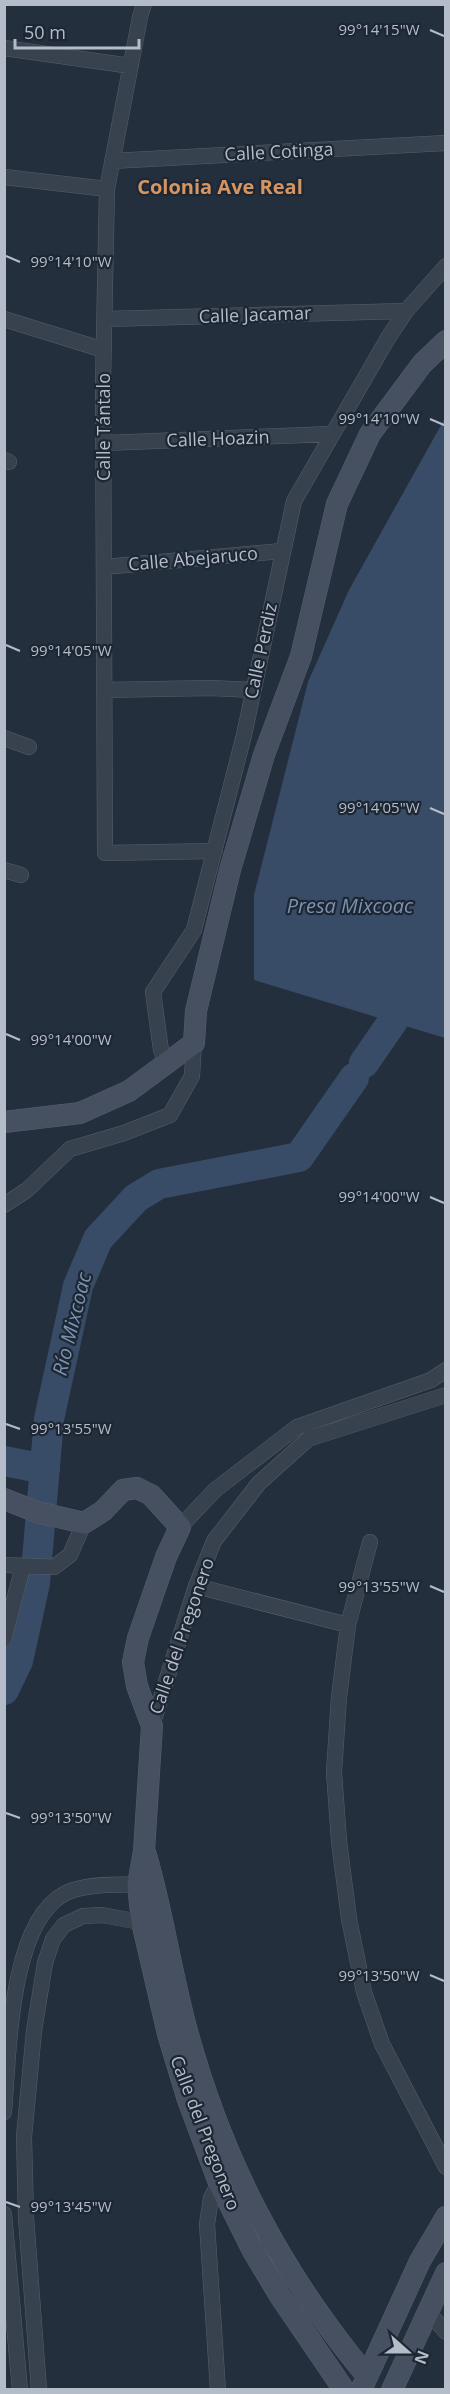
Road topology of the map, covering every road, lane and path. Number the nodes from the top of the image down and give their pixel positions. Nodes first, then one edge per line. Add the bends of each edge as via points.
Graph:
1 (144, 4) edge
2 (4, 48) edge
3 (131, 66) junction
4 (446, 143) edge
5 (112, 161) junction
6 (4, 177) edge
7 (107, 189) junction
8 (446, 266) edge
9 (406, 311) junction
10 (4, 319) edge
11 (105, 319) junction
12 (446, 341) edge
13 (104, 350) junction
14 (332, 434) junction
15 (104, 443) junction
16 (282, 551) junction
17 (104, 567) junction
18 (104, 690) junction
19 (253, 690) junction
20 (4, 738) edge
21 (29, 747) dead end
22 (215, 852) junction
23 (4, 870) edge
24 (21, 875) dead end
25 (180, 1053) junction
26 (4, 1122) edge
27 (4, 1205) edge
28 (446, 1370) edge
29 (446, 1395) edge
30 (4, 1499) edge
31 (83, 1523) junction
32 (180, 1527) junction
33 (370, 1542) dead end
34 (4, 1565) edge
35 (23, 1567) junction
36 (196, 1586) junction
37 (348, 1625) junction
38 (4, 1639) edge
39 (152, 1726) junction
40 (146, 1885) junction
41 (142, 1922) junction
42 (164, 1927) junction
43 (4, 2112) edge
44 (446, 2167) edge
45 (219, 2183) junction
46 (4, 2214) edge
47 (446, 2217) edge
48 (446, 2274) edge
49 (428, 2312) junction
50 (446, 2332) edge
51 (364, 2382) edge
52 (20, 2390) edge
53 (39, 2390) edge
54 (218, 2390) edge
55 (344, 2390) edge
56 (392, 2390) edge

1 - 3 street, Calle Tántalo
2 - 3 street
3 - 5 street, Calle Tántalo
4 - 5 street, Calle Cotinga
5 - 7 street, Calle Tántalo
6 - 7 street
7 - 11 street, Calle Tántalo
8 - 9 street, Calle Perdiz
9 - 11 street, Calle Jacamar
9 - 14 street, Calle Perdiz
10 - 13 street
11 - 13 street, Calle Tántalo
12 - 25 street, Calle Perdiz via 422,364 370,434 337,504 301,656 264,755 230,870 196,1011
13 - 15 street, Calle Tántalo
14 - 15 street, Calle Hoazin
14 - 16 street, Calle Perdiz via 294,501
15 - 17 street, Calle Tántalo
16 - 17 street, Calle Abejaruco
16 - 19 street, Calle Perdiz
17 - 18 street, Calle Tántalo
18 - 19 street
18 - 22 street, Calle Tántalo via 105,853
19 - 22 street, Calle Perdiz
20 - 21 street
22 - 25 street, Calle Perdiz via 194,930 153,992 161,1050
23 - 24 street
25 - 26 street via 129,1091 80,1113
25 - 27 street via 192,1076 170,1114 70,1149 27,1190
28 - 32 street, Calle del Pregonero via 430,1380 297,1427 216,1490
29 - 36 street, Calle del Pregonero via 308,1439 259,1483 214,1541
30 - 31 street
31 - 32 street via 103,1511 123,1490 137,1488 151,1495
31 - 35 street via 70,1555 54,1568
32 - 39 street, Calle del Pregonero via 166,1557 133,1662
33 - 37 street
34 - 35 street
35 - 38 street
36 - 37 street
36 - 39 street, Calle del Pregonero
37 - 44 street via 334,1772 349,1919 364,1992 381,2044
39 - 40 street, Calle del Pregonero via 144,1851
40 - 41 street, Calle del Pregonero
40 - 42 street, Calle del Pregonero
40 - 43 street via 89,1887 65,1893 46,1909 33,1929 13,2007
41 - 42 street
41 - 45 street, Calle del Pregonero via 168,2034
41 - 53 street via 83,1916 64,1925 53,1939 45,1963 24,2137
42 - 51 street, Calle del Pregonero via 187,2031 236,2170 272,2241
45 - 54 street via 207,2224
45 - 55 street, Calle del Pregonero via 280,2296
46 - 52 street
47 - 51 street via 420,2261
48 - 49 street
49 - 50 street
49 - 56 street

